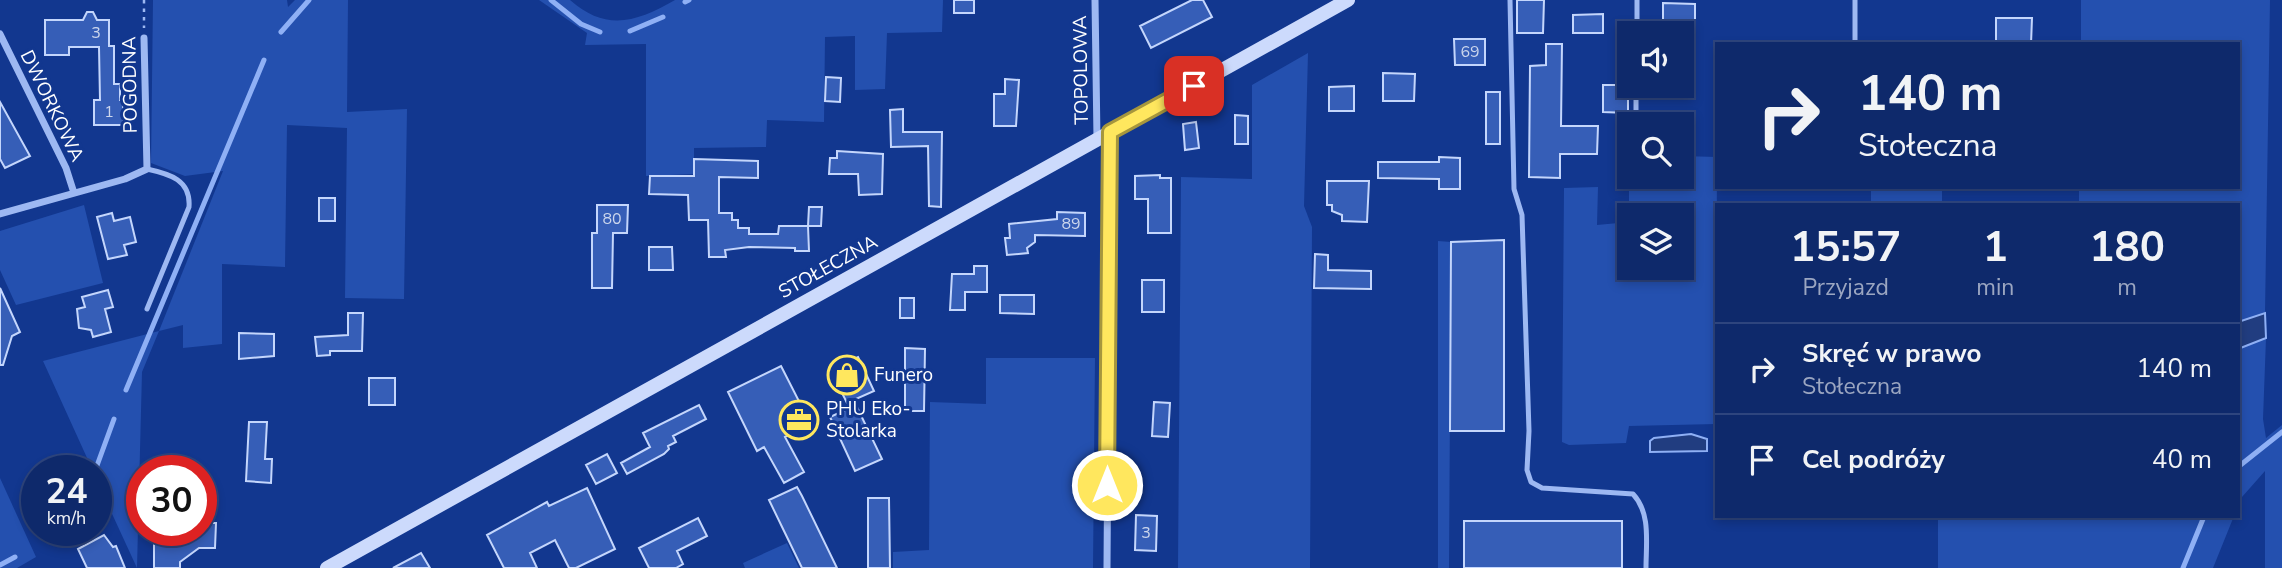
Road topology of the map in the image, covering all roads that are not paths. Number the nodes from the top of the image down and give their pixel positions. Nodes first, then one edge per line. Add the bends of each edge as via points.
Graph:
1 (1096, 0) edge
2 (1348, 0) edge
3 (1510, 0) edge
4 (1637, 0) edge
5 (1855, 0) edge
6 (1637, 21) edge
7 (0, 34) edge
8 (144, 38) road end
9 (1855, 42) edge
10 (1104, 136) junction
11 (147, 169) junction
12 (74, 193) junction
13 (0, 214) edge
14 (147, 309) dead end
15 (327, 568) edge
16 (1107, 568) edge
17 (1646, 568) edge

1 - 10 street, TOPOLOWA
2 - 10 main road, STOŁECZNA
3 - 17 lane via 1514,189 1522,228 1527,470 1531,482 1542,488 1633,494 1645,517
4 - 6 lane
5 - 9 lane
7 - 12 street, DWORKOWA
8 - 11 street, POGODNA
10 - 15 main road, STOŁECZNA
10 - 16 street, TOPOLOWA
11 - 12 street
11 - 14 lane via 168,174 184,183 190,193 189,207
12 - 13 street

